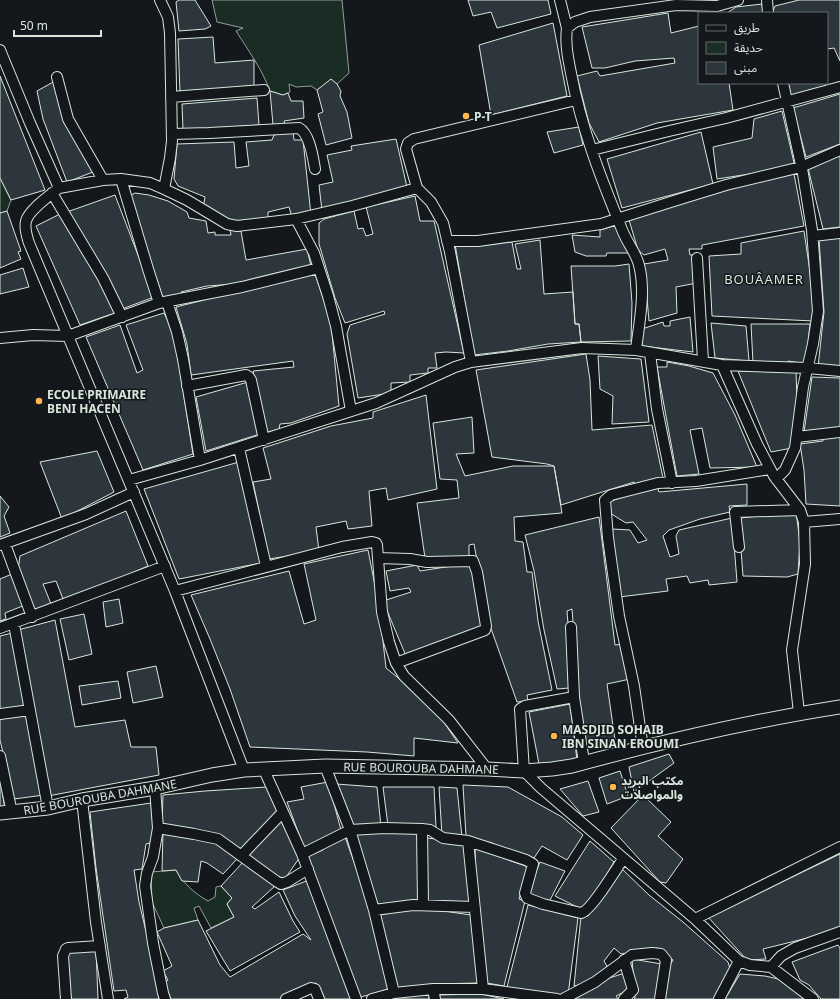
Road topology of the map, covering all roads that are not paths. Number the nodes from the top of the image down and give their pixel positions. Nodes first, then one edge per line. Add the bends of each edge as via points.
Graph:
1 (160, 0) edge
2 (560, 0) edge
3 (738, 0) edge
4 (767, 0) edge
5 (768, 12) edge
6 (567, 28) junction
7 (0, 50) edge
8 (57, 77) dead end
9 (783, 84) edge
10 (840, 87) edge
11 (264, 90) dead end
12 (171, 97) junction
13 (576, 100) junction
14 (788, 102) junction
15 (172, 134) junction
16 (592, 150) junction
17 (840, 150) edge
18 (801, 167) junction
19 (316, 169) dead end
20 (121, 179) junction
21 (103, 180) junction
22 (164, 188) junction
23 (417, 188) junction
24 (56, 191) junction
25 (296, 219) junction
26 (618, 219) junction
27 (840, 233) edge
28 (813, 236) junction
29 (447, 241) junction
30 (697, 258) dead end
31 (319, 268) junction
32 (163, 302) junction
33 (122, 316) junction
34 (68, 336) junction
35 (0, 338) edge
36 (636, 350) junction
37 (650, 353) junction
38 (470, 362) junction
39 (703, 362) junction
40 (722, 365) junction
41 (808, 368) junction
42 (840, 371) edge
43 (187, 386) junction
44 (351, 411) junction
45 (840, 432) edge
46 (797, 437) junction
47 (264, 440) junction
48 (239, 448) junction
49 (200, 460) junction
50 (770, 469) junction
51 (776, 479) junction
52 (129, 480) junction
53 (672, 483) junction
54 (134, 492) junction
55 (800, 510) junction
56 (840, 519) edge
57 (804, 522) junction
58 (3, 544) edge
59 (739, 547) dead end
60 (378, 558) junction
61 (165, 566) junction
62 (266, 566) junction
63 (175, 591) junction
64 (32, 617) junction
65 (14, 624) junction
66 (571, 627) dead end
67 (0, 628) edge
68 (396, 663) junction
69 (574, 697) junction
70 (840, 707) edge
71 (30, 710) junction
72 (799, 713) junction
73 (0, 714) edge
74 (643, 748) junction
75 (0, 756) edge
76 (584, 762) junction
77 (326, 766) junction
78 (487, 769) junction
79 (244, 770) junction
80 (264, 770) junction
81 (524, 771) junction
82 (155, 788) junction
83 (82, 800) junction
84 (48, 808) junction
85 (283, 812) junction
86 (6, 813) edge
87 (158, 828) junction
88 (422, 828) junction
89 (350, 830) junction
90 (468, 841) junction
91 (840, 848) edge
92 (302, 854) junction
93 (241, 856) junction
94 (623, 859) junction
95 (308, 870) junction
96 (423, 905) junction
97 (474, 907) junction
98 (374, 910) junction
99 (695, 919) junction
100 (840, 932) edge
101 (100, 946) junction
102 (624, 960) junction
103 (739, 961) junction
104 (771, 967) junction
105 (483, 989) junction
106 (394, 993) junction
107 (434, 994) edge
108 (507, 996) edge
109 (66, 999) edge
110 (108, 999) edge
111 (165, 999) edge
112 (286, 999) edge
113 (319, 999) edge
114 (356, 999) edge
115 (372, 999) edge
116 (557, 999) edge
117 (563, 999) edge
118 (624, 999) edge
119 (660, 999) edge
120 (719, 999) edge
121 (813, 999) edge

1 - 12 street via 166,12 169,28
2 - 6 street
3 - 6 street via 717,6 676,5 590,17
4 - 5 street
6 - 13 street via 566,42
7 - 24 street
8 - 21 street via 68,119
9 - 14 street
10 - 14 street
11 - 12 street
12 - 15 street
13 - 16 street
13 - 23 street via 414,139 408,143 406,149
14 - 16 street
14 - 18 street
15 - 19 street via 299,128 306,133
15 - 22 street
16 - 26 street
17 - 18 street
18 - 26 street via 726,185
18 - 28 street
20 - 21 street
20 - 22 street via 150,183
20 - 32 street via 148,269
21 - 24 street
22 - 25 street via 227,224 237,226
23 - 25 street
23 - 29 street via 436,210 443,223
24 - 33 street
24 - 34 street via 29,215 26,231
25 - 31 street
26 - 29 street via 601,224 520,236 478,241
26 - 36 street via 639,267 642,292
27 - 28 street
28 - 41 street via 818,311
29 - 38 street
30 - 39 street
31 - 32 street via 242,287
31 - 44 street via 336,326
32 - 33 street
32 - 43 street via 177,332
33 - 34 street
34 - 35 street via 32,335
34 - 52 street
36 - 37 street
36 - 38 street via 582,348
37 - 39 street
37 - 53 street via 657,409
38 - 44 street via 376,403
39 - 40 street
40 - 41 street
40 - 50 street
41 - 42 street
41 - 46 street via 803,386
43 - 47 street via 246,375 249,377
43 - 49 street
44 - 47 street
45 - 46 street
46 - 51 street via 785,470
47 - 48 street
48 - 49 street
48 - 62 street
49 - 52 street
50 - 51 street
50 - 53 street
51 - 55 street
52 - 54 street
53 - 74 street via 648,485 611,495 605,500 619,616 634,686
54 - 58 street via 86,514
54 - 61 street
55 - 57 street
55 - 59 street via 735,512
56 - 57 street
57 - 72 street via 805,564 792,650
58 - 64 street
60 - 62 street via 377,545 372,542
60 - 68 street via 382,612
60 - 68 street via 427,562 470,560 477,572 485,630
61 - 63 street
61 - 64 street
62 - 63 street
63 - 79 street
64 - 65 street
65 - 67 street
65 - 71 street
66 - 69 street
68 - 78 street via 404,676 449,720
69 - 76 street
69 - 81 street via 520,709
70 - 72 street, RUE BOUROUBA DAHMANE
71 - 73 street
71 - 84 street
72 - 74 street, RUE BOUROUBA DAHMANE
74 - 76 street, RUE BOUROUBA DAHMANE
75 - 86 street
76 - 81 street, RUE BOUROUBA DAHMANE via 552,769
77 - 78 street, RUE BOUROUBA DAHMANE
77 - 80 street, RUE BOUROUBA DAHMANE
77 - 89 street
78 - 81 street, RUE BOUROUBA DAHMANE
79 - 80 street, RUE BOUROUBA DAHMANE
79 - 82 street, RUE BOUROUBA DAHMANE
80 - 85 street
81 - 94 street via 540,788
82 - 83 street, RUE BOUROUBA DAHMANE
82 - 87 street
83 - 84 street, RUE BOUROUBA DAHMANE
83 - 101 street
84 - 86 street, RUE BOUROUBA DAHMANE
85 - 92 street
85 - 93 street
87 - 93 street via 218,839
87 - 111 street via 144,886
88 - 89 street
88 - 90 street via 443,838
88 - 96 street
89 - 92 street
89 - 98 street
90 - 94 street via 533,864 525,893 527,898 581,913 592,904
90 - 97 street
91 - 99 street
92 - 95 street
93 - 95 street via 281,884
94 - 99 street
95 - 114 street
96 - 97 street
96 - 98 street
97 - 105 street
98 - 106 street
99 - 103 street
100 - 104 street via 795,948 781,956
101 - 109 street via 68,948 64,952
101 - 110 street
102 - 117 street via 595,982
102 - 118 street via 632,990
102 - 119 street via 636,954 652,953 664,957 666,960
103 - 104 street
103 - 120 street
104 - 121 street
105 - 107 street
105 - 108 street
106 - 107 street
106 - 115 street
108 - 116 street
112 - 113 street via 311,988 315,989

